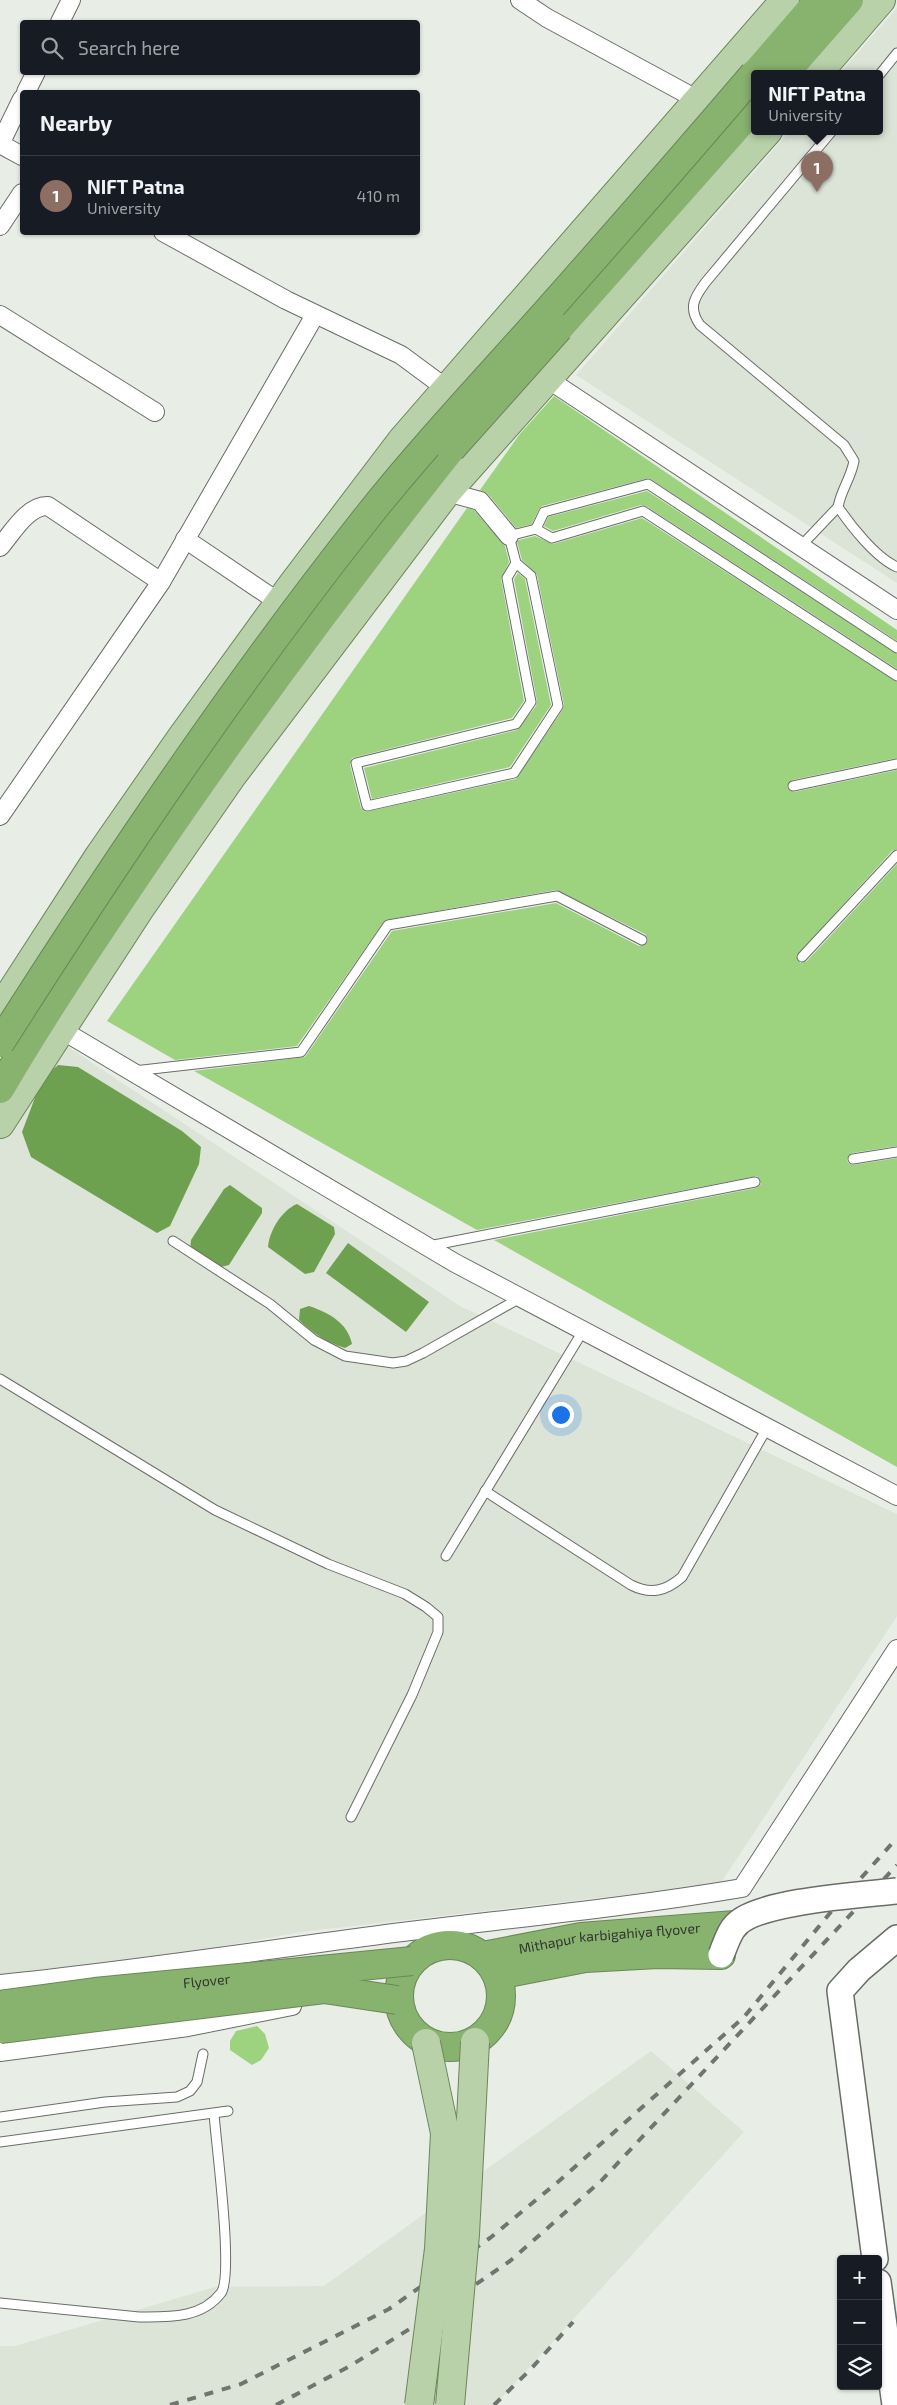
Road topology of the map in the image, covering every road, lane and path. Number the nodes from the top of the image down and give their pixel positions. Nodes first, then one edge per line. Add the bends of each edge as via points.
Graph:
1 (71, 0) edge
2 (520, 0) edge
3 (785, 0) edge
4 (819, 0) edge
5 (848, 0) edge
6 (881, 0) edge
7 (61, 20) edge
8 (897, 53) edge
9 (758, 70) edge
10 (787, 70) edge
11 (821, 70) edge
12 (883, 70) edge
13 (34, 75) edge
14 (751, 79) edge
15 (27, 90) edge
16 (698, 100) junction
17 (20, 103) edge
18 (751, 111) edge
19 (764, 135) edge
20 (829, 135) edge
21 (0, 144) edge
22 (20, 155) edge
23 (20, 196) edge
24 (0, 226) edge
25 (168, 235) edge
26 (0, 315) edge
27 (315, 315) junction
28 (491, 339) junction
29 (548, 379) junction
30 (447, 389) junction
31 (155, 412) dead end
32 (447, 492) junction
33 (838, 507) junction
34 (536, 529) junction
35 (508, 536) junction
36 (186, 540) junction
37 (0, 547) edge
38 (800, 547) junction
39 (516, 563) junction
40 (897, 566) edge
41 (161, 582) junction
42 (280, 603) junction
43 (897, 610) edge
44 (897, 648) edge
45 (897, 676) edge
46 (897, 764) edge
47 (793, 786) dead end
48 (0, 816) edge
49 (897, 855) edge
50 (642, 940) dead end
51 (802, 957) dead end
52 (0, 1009) edge
53 (60, 1029) junction
54 (0, 1042) edge
55 (131, 1072) junction
56 (0, 1089) edge
57 (0, 1124) edge
58 (897, 1152) edge
59 (854, 1159) dead end
60 (755, 1182) dead end
61 (173, 1241) dead end
62 (426, 1247) junction
63 (520, 1298) junction
64 (582, 1331) junction
65 (0, 1379) edge
66 (768, 1428) junction
67 (485, 1491) junction
68 (897, 1496) edge
69 (446, 1556) dead end
70 (897, 1649) edge
71 (350, 1817) dead end
72 (897, 1890) edge
73 (735, 1925) junction
74 (897, 1938) edge
75 (315, 1944) junction
76 (721, 1955) joint
77 (412, 1961) junction
78 (490, 1965) junction
79 (0, 1984) edge
80 (397, 2000) junction
81 (0, 2005) edge
82 (0, 2029) edge
83 (476, 2042) junction
84 (426, 2043) junction
85 (0, 2052) edge
86 (203, 2054) dead end
87 (228, 2111) dead end
88 (214, 2114) junction
89 (0, 2117) edge
90 (0, 2142) edge
91 (874, 2255) edge
92 (880, 2300) edge
93 (0, 2303) edge
94 (419, 2405) edge
95 (450, 2405) edge
96 (895, 2405) edge

1 - 7 street
2 - 16 street
3 - 16 main road
4 - 9 highway
5 - 10 highway
6 - 11 main road
8 - 12 lane
13 - 15 street
14 - 54 highway, bridge via 421,451 368,516 158,802
16 - 28 main road
17 - 21 street
18 - 56 highway, bridge via 451,449 391,525 210,768 91,943
19 - 29 main road
20 - 33 lane via 705,283 692,306 700,325 844,444 854,461
21 - 22 street
23 - 24 street
25 - 27 street
26 - 31 street
27 - 30 street via 401,355
27 - 36 street
28 - 29 street
28 - 30 main road
29 - 32 main road
29 - 38 street
30 - 42 main road via 402,440
32 - 35 street via 480,501
32 - 53 main road via 232,776
33 - 38 lane
33 - 40 lane via 877,554
34 - 35 lane
34 - 44 lane via 544,512 648,484
34 - 45 lane via 552,538 643,512
35 - 39 lane
36 - 41 street
36 - 42 street
37 - 41 street via 31,511 40,505 48,506
38 - 43 street
39 - 39 lane via 531,576 558,706 514,773 367,806 356,763 516,724 531,702 508,578
41 - 48 street
42 - 52 main road via 126,817
46 - 47 lane
49 - 51 lane
50 - 55 lane via 557,896 388,925 301,1052
53 - 55 street
53 - 57 main road
55 - 62 street
58 - 59 lane
60 - 62 lane
61 - 63 lane via 270,1304 314,1340 345,1356 379,1362 406,1361
62 - 63 street
63 - 64 street
64 - 66 street
64 - 67 lane
65 - 71 lane via 215,1510 328,1564 405,1594 438,1617 438,1632 412,1695
66 - 67 lane via 682,1577 672,1586 658,1591 644,1591 631,1584
66 - 68 street
67 - 69 lane
70 - 75 street via 742,1888
72 - 73 street, bridge via 779,1906 751,1914
73 - 76 street, bridge
73 - 78 highway, Mithapur karbigahiya flyover via 581,1936
74 - 91 street via 858,1970 840,1992
75 - 79 street
75 - 85 street via 292,2006 188,2027
76 - 78 highway, Mithapur karbigahiya flyover via 658,1954
77 - 78 highway, Flyover via 437,1945 461,1945
77 - 80 highway, Flyover via 401,1976
77 - 81 highway, Flyover, bridge via 95,1992
78 - 83 highway, Flyover via 502,2000 494,2024
80 - 82 highway, Flyover, bridge via 324,1989
80 - 84 highway, Flyover via 406,2025
83 - 84 highway, Flyover via 451,2049
83 - 95 main road, bridge via 465,2234
84 - 94 main road, bridge via 445,2133 439,2249
86 - 89 lane via 197,2082 190,2091 177,2097 105,2102
87 - 88 lane
88 - 90 lane
88 - 93 lane via 227,2266 222,2292 213,2301 180,2317 139,2317
92 - 96 street

